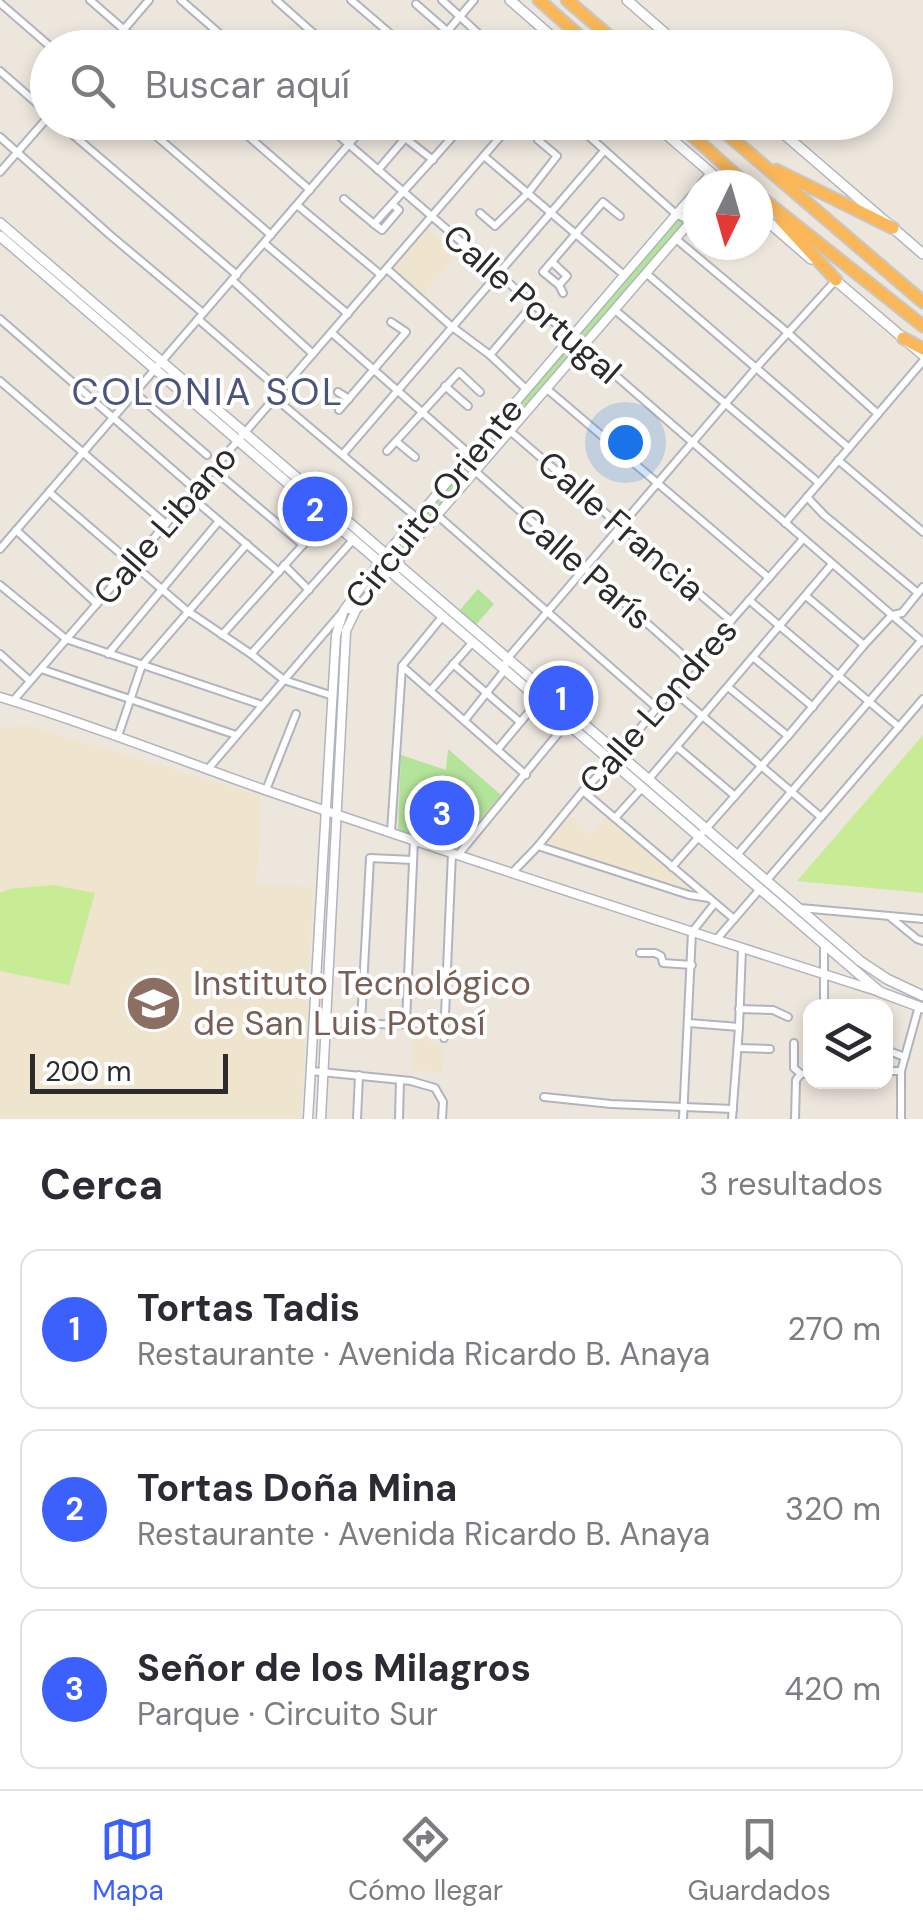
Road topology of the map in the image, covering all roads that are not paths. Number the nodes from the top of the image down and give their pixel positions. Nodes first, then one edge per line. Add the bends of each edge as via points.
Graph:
1 (90, 0) edge
2 (149, 0) edge
3 (181, 0) edge
4 (276, 0) edge
5 (352, 0) edge
6 (442, 0) edge
7 (474, 0) edge
8 (510, 0) edge
9 (524, 0) edge
10 (538, 0) edge
11 (567, 0) edge
12 (627, 0) edge
13 (0, 2) edge
14 (416, 4) dead end
15 (460, 16) junction
16 (530, 17) junction
17 (124, 29) joint
18 (32, 30) edge
19 (215, 30) edge
20 (310, 30) edge
21 (386, 30) edge
22 (446, 30) edge
23 (448, 30) edge
24 (473, 30) edge
25 (545, 30) edge
26 (573, 30) edge
27 (602, 30) edge
28 (661, 30) edge
29 (0, 71) edge
30 (30, 99) edge
31 (0, 137) edge
32 (30, 138) edge
33 (78, 140) edge
34 (161, 140) edge
35 (253, 140) edge
36 (342, 140) edge
37 (352, 140) edge
38 (404, 140) edge
39 (408, 140) edge
40 (450, 140) edge
41 (498, 140) edge
42 (538, 140) dead end
43 (592, 140) edge
44 (673, 140) edge
45 (697, 140) edge
46 (735, 140) edge
47 (791, 140) edge
48 (348, 145) junction
49 (604, 151) junction
50 (18, 152) junction
51 (484, 156) junction
52 (433, 160) junction
53 (762, 163) junction
54 (378, 170) junction
55 (708, 170) edge
56 (730, 170) edge
57 (0, 172) edge
58 (310, 190) junction
59 (402, 192) junction
60 (528, 193) junction
61 (344, 199) dead end
62 (297, 204) junction
63 (683, 206) edge
64 (773, 207) edge
65 (773, 211) edge
66 (551, 213) junction
67 (676, 214) junction
68 (482, 215) dead end
69 (620, 216) dead end
70 (432, 217) junction
71 (683, 218) edge
72 (0, 223) edge
73 (773, 226) edge
74 (893, 228) junction
75 (683, 230) edge
76 (575, 234) junction
77 (271, 235) junction
78 (5, 236) edge
79 (676, 239) junction
80 (264, 243) junction
81 (923, 254) edge
82 (552, 262) junction
83 (384, 272) junction
84 (497, 274) junction
85 (647, 274) junction
86 (624, 275) junction
87 (234, 278) junction
88 (836, 280) junction
89 (923, 302) edge
90 (533, 304) junction
91 (615, 310) junction
92 (348, 314) junction
93 (201, 316) junction
94 (0, 318) edge
95 (451, 326) junction
96 (923, 326) edge
97 (399, 327) dead end
98 (332, 332) junction
99 (787, 332) junction
100 (570, 337) junction
101 (903, 338) joint
102 (582, 347) junction
103 (313, 354) junction
104 (923, 355) edge
105 (490, 356) junction
106 (158, 366) junction
107 (756, 368) junction
108 (374, 370) junction
109 (0, 382) edge
110 (445, 386) junction
111 (526, 388) junction
112 (546, 388) junction
113 (397, 390) junction
114 (338, 392) dead end
115 (480, 392) dead end
116 (135, 393) junction
117 (278, 394) junction
118 (352, 396) junction
119 (726, 404) junction
120 (468, 406) dead end
121 (339, 410) dead end
122 (421, 411) junction
123 (878, 414) junction
124 (113, 418) junction
125 (510, 430) junction
126 (241, 437) junction
127 (396, 442) junction
128 (693, 442) junction
129 (849, 448) junction
130 (387, 451) dead end
131 (83, 453) junction
132 (343, 454) junction
133 (470, 454) junction
134 (207, 455) dead end
135 (415, 457) dead end
136 (838, 460) junction
137 (478, 468) junction
138 (213, 470) junction
139 (658, 483) junction
140 (819, 483) junction
141 (49, 492) junction
142 (193, 493) junction
143 (807, 497) junction
144 (437, 514) junction
145 (416, 517) junction
146 (327, 518) junction
147 (219, 521) junction
148 (785, 523) junction
149 (166, 524) junction
150 (621, 526) junction
151 (16, 530) junction
152 (923, 532) edge
153 (803, 538) junction
154 (353, 540) junction
155 (246, 544) junction
156 (302, 545) junction
157 (0, 549) edge
158 (382, 558) junction
159 (132, 563) junction
160 (833, 564) junction
161 (392, 567) junction
162 (282, 568) junction
163 (584, 568) junction
164 (769, 578) junction
165 (0, 584) edge
166 (161, 588) junction
167 (309, 590) junction
168 (921, 590) edge
169 (806, 596) junction
170 (749, 600) junction
171 (96, 604) junction
172 (344, 610) junction
173 (356, 610) junction
174 (548, 610) junction
175 (189, 612) junction
176 (892, 615) junction
177 (442, 617) junction
178 (731, 621) junction
179 (780, 626) junction
180 (222, 635) junction
181 (66, 640) junction
182 (922, 641) edge
183 (472, 643) junction
184 (864, 645) junction
185 (0, 654) edge
186 (108, 654) junction
187 (252, 654) junction
188 (340, 656) junction
189 (753, 657) junction
190 (507, 659) junction
191 (453, 664) junction
192 (694, 664) junction
193 (142, 665) junction
194 (402, 666) junction
195 (41, 669) junction
196 (504, 670) junction
197 (838, 676) junction
198 (284, 680) junction
199 (30, 681) junction
200 (728, 687) junction
201 (672, 690) junction
202 (430, 691) junction
203 (487, 694) junction
204 (333, 696) junction
205 (0, 698) edge
206 (130, 699) junction
207 (923, 699) edge
208 (539, 700) junction
209 (13, 701) junction
210 (868, 701) junction
211 (262, 705) junction
212 (812, 707) junction
213 (657, 708) junction
214 (296, 714) dead end
215 (702, 717) junction
216 (465, 720) junction
217 (520, 722) junction
218 (566, 724) junction
219 (899, 727) junction
220 (236, 735) junction
221 (118, 736) junction
222 (788, 736) junction
223 (676, 747) junction
224 (498, 749) junction
225 (616, 758) junction
226 (762, 766) junction
227 (208, 769) junction
228 (526, 774) junction
229 (645, 784) junction
230 (266, 790) junction
231 (583, 791) junction
232 (792, 792) junction
233 (735, 796) junction
234 (326, 810) junction
235 (337, 814) junction
236 (821, 817) junction
237 (615, 818) junction
238 (707, 828) junction
239 (391, 832) junction
240 (698, 838) junction
241 (414, 840) junction
242 (538, 846) junction
243 (455, 854) junction
244 (737, 856) junction
245 (413, 860) junction
246 (672, 867) junction
247 (512, 873) junction
248 (763, 884) junction
249 (712, 901) junction
250 (799, 908) junction
251 (888, 916) junction
252 (734, 919) junction
253 (923, 919) edge
254 (692, 932) junction
255 (716, 940) junction
256 (923, 941) edge
257 (824, 945) junction
258 (742, 948) junction
259 (640, 953) dead end
260 (692, 965) junction
261 (824, 974) junction
262 (880, 992) junction
263 (824, 999) edge
264 (922, 1003) edge
265 (739, 1009) junction
266 (788, 1017) dead end
267 (406, 1022) junction
268 (689, 1023) junction
269 (361, 1024) junction
270 (444, 1024) junction
271 (739, 1027) junction
272 (314, 1031) junction
273 (325, 1034) junction
274 (444, 1038) dead end
275 (794, 1043) dead end
276 (738, 1048) junction
277 (770, 1049) dead end
278 (893, 1053) edge
279 (905, 1057) junction
280 (311, 1071) junction
281 (323, 1071) junction
282 (893, 1071) edge
283 (901, 1071) junction
284 (801, 1074) joint
285 (358, 1075) junction
286 (400, 1080) junction
287 (544, 1097) dead end
288 (683, 1108) junction
289 (733, 1110) junction
290 (308, 1119) edge
291 (321, 1119) edge
292 (357, 1119) edge
293 (399, 1119) edge
294 (442, 1119) edge
295 (683, 1119) edge
296 (732, 1119) edge
297 (795, 1119) edge
298 (901, 1119) edge

1 - 17 street
2 - 17 street
3 - 19 street
4 - 20 street
5 - 21 street
6 - 15 street
7 - 15 street
8 - 16 main road
9 - 16 main road
10 - 26 highway
11 - 27 highway
12 - 28 main road
13 - 18 street
14 - 22 street
15 - 23 street
15 - 24 street
16 - 25 main road
29 - 30 street
31 - 50 street
32 - 50 street
33 - 87 street
34 - 77 street
35 - 58 street
36 - 48 street, Calle Portugal
37 - 48 street
38 - 54 street
39 - 52 street
40 - 52 street
41 - 51 street, Calle Libano
42 - 60 street via 557,156
43 - 49 street
44 - 55 main road
45 - 56 highway
46 - 53 highway
47 - 74 main road
48 - 54 street, Calle Portugal
48 - 58 street
49 - 66 street
49 - 67 street
50 - 57 street
50 - 93 street
51 - 60 street
51 - 70 street, Calle Libano
52 - 59 street
53 - 74 highway
53 - 89 highway
54 - 59 street, Calle Portugal
58 - 62 street
59 - 61 street via 392,204 399,210 382,230
59 - 70 street, Calle Portugal
60 - 66 street
60 - 68 street via 494,226
62 - 77 street
62 - 83 street
63 - 67 street, Circuito Oriente
64 - 96 highway
65 - 88 highway
66 - 76 street
66 - 84 street
67 - 71 street
67 - 86 street, Circuito Oriente
69 - 76 street via 603,202
70 - 83 street, Calle Libano
70 - 84 street, Calle Portugal
72 - 78 main road
73 - 88 main road
74 - 81 main road
75 - 79 street, Circuito Oriente
76 - 82 street
76 - 86 street
77 - 80 street
78 - 106 main road
79 - 85 street, Circuito Oriente
79 - 99 street
80 - 87 street
80 - 92 street
82 - 82 street via 543,272 561,289 568,276
83 - 92 street, Calle Libano
83 - 95 street
84 - 90 street, Calle Portugal
84 - 95 street
85 - 91 street, Circuito Oriente
85 - 107 street
86 - 100 street, Circuito Oriente
87 - 93 street
87 - 103 street
88 - 99 street
88 - 101 main road
90 - 100 street, Calle Portugal
90 - 105 street
91 - 102 street, Circuito Oriente
91 - 119 street
92 - 98 street, Calle Libano
93 - 106 street
93 - 117 street
94 - 124 street
95 - 105 street
95 - 113 street
97 - 108 street
98 - 103 street, Calle Libano
98 - 108 street, Calle París
99 - 107 street
99 - 123 street
100 - 102 street, Calle Portugal
100 - 111 street, Circuito Oriente
101 - 104 highway
102 - 112 street, Circuito Oriente
102 - 128 street, Calle Portugal
103 - 117 street, Calle Libano
104 - 123 street
105 - 111 street
106 - 116 street
106 - 126 main road
107 - 119 street
107 - 129 street
108 - 113 street, Calle París
108 - 118 street
109 - 131 street
110 - 115 street via 458,372
110 - 120 street
110 - 122 street
111 - 133 street, Circuito Oriente
112 - 125 street, Circuito Oriente
112 - 139 street
113 - 122 street, Calle París
113 - 132 street
114 - 118 street
116 - 124 street
116 - 134 street
117 - 126 street, Calle Libano
117 - 132 street
118 - 121 street
119 - 128 street
119 - 140 street
122 - 127 street
122 - 133 street, Calle París
123 - 129 street
124 - 131 street
124 - 142 street
125 - 137 street, Circuito Oriente
125 - 150 street, Calle Francia
126 - 138 street, Calle Libano
126 - 146 main road
126 - 158 main road
127 - 130 street
127 - 135 street
128 - 139 street
128 - 148 street, Calle Portugal
129 - 136 street
131 - 141 street
131 - 149 street
132 - 145 street
133 - 137 street, Calle París
133 - 145 street, Circuito Oriente
136 - 140 street
136 - 152 street
137 - 144 street, Circuito Oriente
137 - 163 street, Calle París
138 - 142 street, Calle Libano
138 - 156 street
139 - 150 street
139 - 164 street
140 - 143 street
141 - 151 street
141 - 159 street
142 - 147 street
142 - 149 street, Calle Libano
143 - 148 street
143 - 168 street
144 - 161 street, Circuito Oriente
144 - 174 street
145 - 158 street, Circuito Oriente
146 - 154 main road
146 - 156 street
147 - 155 street
147 - 166 street
148 - 153 street, Calle Portugal
149 - 159 street, Calle Libano
150 - 163 street
150 - 178 street, Calle Francia
151 - 157 street
151 - 171 street
153 - 160 street, Calle Portugal
153 - 164 street, Calle Londres
154 - 158 main road
154 - 167 street
155 - 162 street
155 - 175 street
156 - 162 street
158 - 161 main road
158 - 172 street, Circuito Oriente
159 - 166 street
159 - 171 street, Calle Libano
160 - 169 street
160 - 176 street, Calle Portugal
161 - 173 street, Circuito Oriente
161 - 177 main road
161 - 190 main road
162 - 167 street
162 - 180 street
163 - 174 street
163 - 192 street, Calle París
164 - 170 street, Calle Londres
165 - 181 street
166 - 175 street
166 - 186 street
167 - 187 street
168 - 176 street via 902,613
169 - 179 street
169 - 184 street
170 - 178 street, Calle Londres
170 - 179 street
171 - 181 street, Calle Libano
172 - 173 street
172 - 188 street, Circuito Oriente via 336,635
172 - 198 street
173 - 188 street, Circuito Oriente
174 - 190 street
174 - 213 street
175 - 180 street
175 - 193 street
176 - 182 street, Calle Portugal
176 - 184 street
177 - 183 main road
177 - 194 street
178 - 192 street, Calle Londres
179 - 189 street
179 - 197 street
180 - 187 street
181 - 186 street
181 - 195 street, Calle Libano
182 - 210 street
183 - 191 street
183 - 196 main road
184 - 197 street
185 - 199 street
186 - 193 street
187 - 198 street
188 - 204 street, Circuito Oriente
188 - 235 street, Circuito Oriente
189 - 200 street
189 - 212 street
190 - 196 street
190 - 225 main road
191 - 202 street
191 - 203 street
192 - 201 street, Calle Londres
193 - 206 street
193 - 211 street
194 - 202 street
194 - 239 street
195 - 199 street, Calle Libano
195 - 206 street
196 - 203 street
196 - 208 main road
197 - 210 street
197 - 212 street
198 - 204 street
198 - 211 street
199 - 209 street, Calle Libano
200 - 215 street
200 - 222 street
201 - 213 street, Calle Londres
201 - 215 street
202 - 216 street
203 - 216 street
203 - 217 street
204 - 234 street, Circuito Oriente
205 - 209 street
206 - 220 street
206 - 221 street
207 - 219 street
208 - 217 street
208 - 218 main road
209 - 221 street
210 - 219 street
210 - 232 street
211 - 220 street
212 - 222 street
213 - 225 street, Calle Londres
214 - 230 street
215 - 223 street
215 - 226 street
216 - 224 street
217 - 224 street
218 - 225 main road
218 - 228 street
219 - 236 street
220 - 227 street
221 - 227 street
222 - 226 street
223 - 229 street
223 - 233 street
224 - 228 street
225 - 229 main road
225 - 231 street, Calle Londres
226 - 232 street
226 - 233 street
227 - 230 street
228 - 243 street
229 - 237 street
229 - 238 main road
229 - 240 main road
230 - 234 street
231 - 237 street
231 - 242 street, Calle Londres
232 - 236 street
232 - 244 street
233 - 238 street
234 - 235 street
234 - 272 street, Circuito Oriente
235 - 239 street
235 - 273 street, Circuito Oriente
236 - 248 street
237 - 246 street
238 - 240 street
238 - 244 main road
239 - 241 street
240 - 246 street
240 - 248 main road
241 - 243 street
241 - 245 street
242 - 247 street, Calle Londres
242 - 249 street
243 - 247 street
243 - 270 street
244 - 248 main road
245 - 267 street
245 - 269 street via 370,858
246 - 249 street
247 - 254 street
248 - 250 main road
248 - 252 street
248 - 257 main road
249 - 252 street
249 - 254 street
250 - 251 street
250 - 264 main road
251 - 253 street
251 - 256 street
252 - 255 street
254 - 255 street
254 - 260 street
255 - 258 street
257 - 261 street
257 - 262 main road
258 - 261 street
258 - 265 street
259 - 260 street via 662,956 663,964
260 - 268 street
261 - 262 street
261 - 263 street
262 - 264 main road
264 - 279 street
265 - 266 street
265 - 271 street
267 - 269 street
267 - 270 street
268 - 271 street
268 - 288 street
269 - 273 street
270 - 274 street
271 - 276 street
272 - 273 street
272 - 280 street, Circuito Oriente
273 - 281 street, Circuito Oriente
275 - 284 street via 794,1068
276 - 277 street
276 - 289 street
278 - 279 street
279 - 283 street
280 - 281 street
280 - 290 street, Circuito Oriente
281 - 285 street
281 - 291 street, Circuito Oriente
282 - 283 street
283 - 298 street
284 - 297 street
285 - 286 street
285 - 292 street
286 - 293 street
286 - 294 street via 435,1088
287 - 288 street
288 - 289 street
288 - 295 street
289 - 296 street

